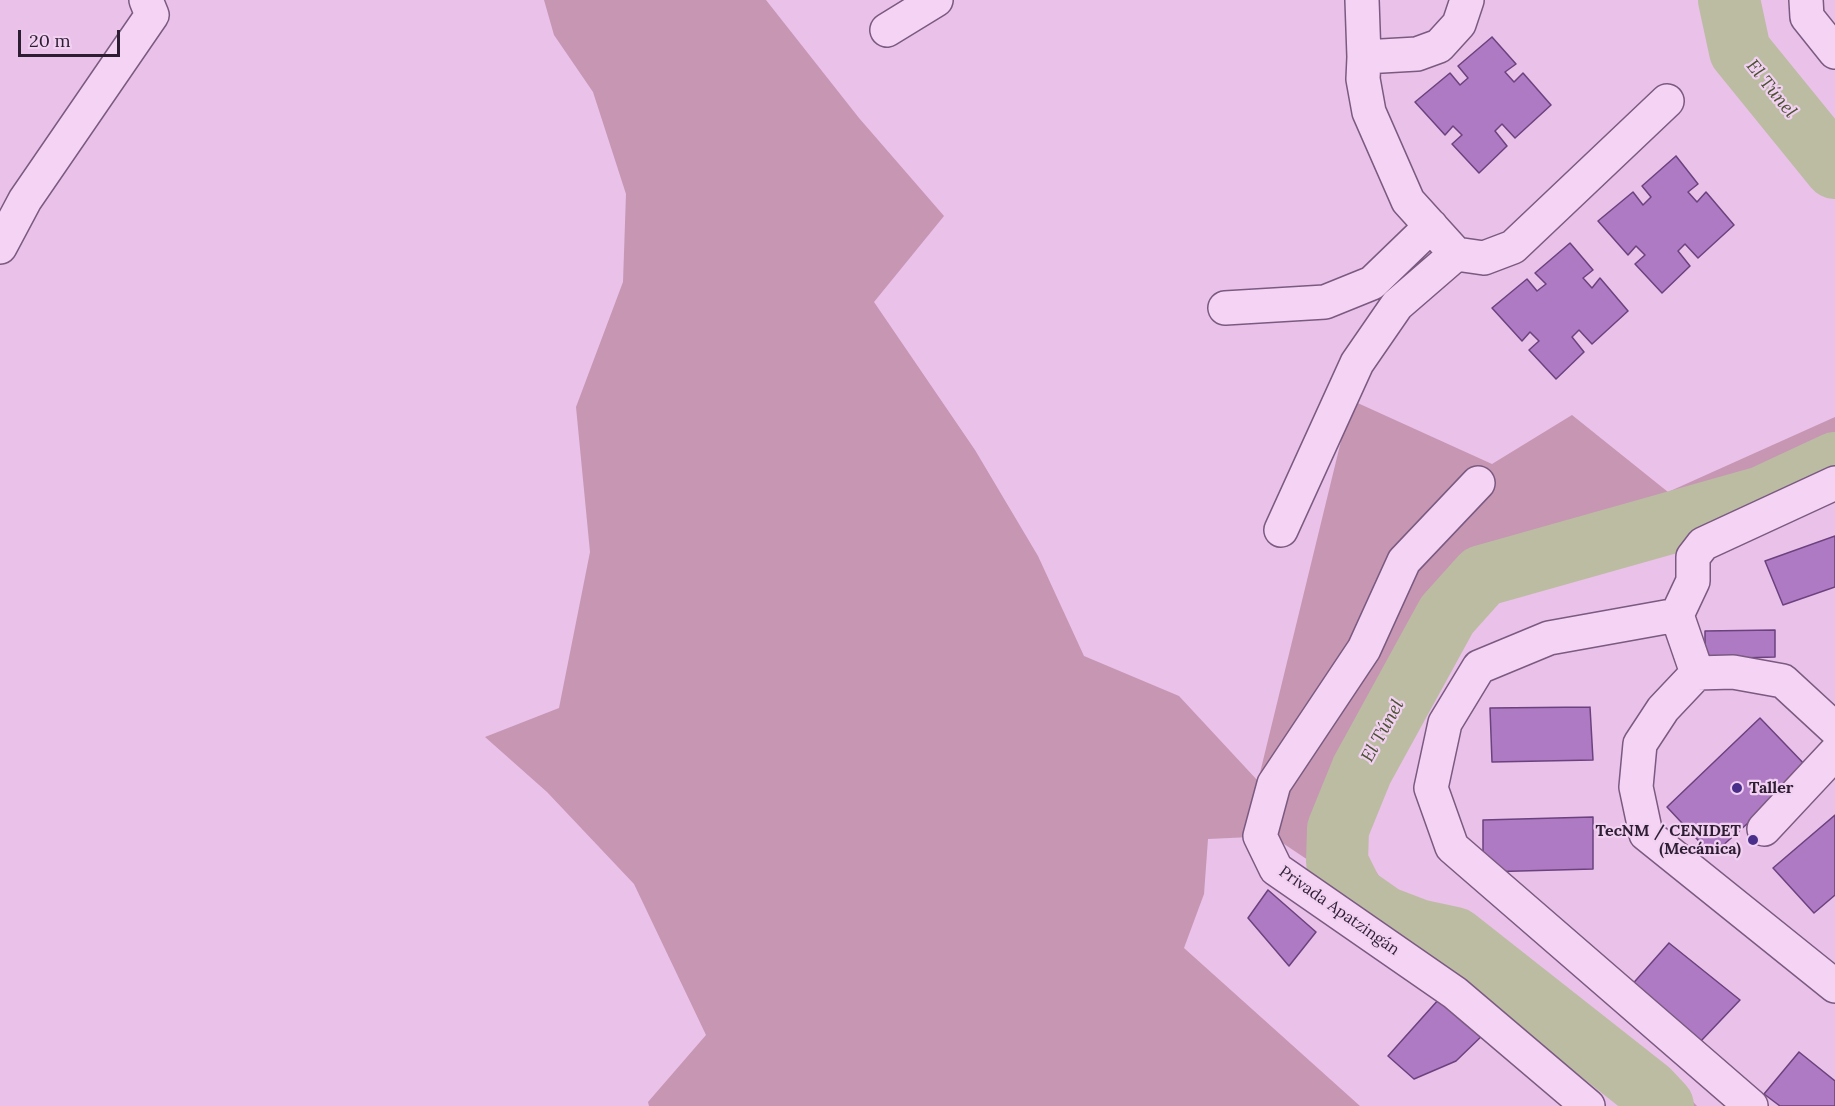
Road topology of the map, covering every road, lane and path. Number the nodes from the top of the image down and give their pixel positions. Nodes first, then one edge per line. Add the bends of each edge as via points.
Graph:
1 (146, 0) edge
2 (936, 0) edge
3 (1362, 0) edge
4 (1467, 0) edge
5 (1806, 0) edge
6 (887, 30) dead end
7 (1835, 52) edge
8 (1364, 57) junction
9 (1667, 101) dead end
10 (1431, 226) junction
11 (0, 247) edge
12 (1456, 254) junction
13 (1225, 308) dead end
14 (1478, 483) dead end
15 (1835, 483) edge
16 (1281, 530) dead end
17 (1677, 615) junction
18 (1697, 673) junction
19 (1835, 729) edge
20 (1835, 753) edge
21 (1764, 830) dead end
22 (1835, 986) edge
23 (1588, 1106) edge
24 (1751, 1106) edge

1 - 11 street via 152,15 25,200
2 - 6 street
3 - 8 street
4 - 8 street via 1459,24 1439,46 1417,54
5 - 7 street via 1807,17
8 - 10 street via 1363,80 1369,112 1408,201
9 - 12 street via 1513,247 1484,258
10 - 12 street
10 - 13 street via 1372,283 1325,302
12 - 16 street via 1398,305 1357,363
14 - 23 street, Privada Apatzingán via 1404,561 1364,649 1274,784 1260,836 1276,869 1455,993
15 - 17 street via 1703,544 1693,557 1692,581
17 - 18 street
17 - 24 street via 1549,638 1479,667 1445,723 1431,788 1452,847
18 - 19 street via 1733,672 1783,681
18 - 22 street via 1663,709 1640,744 1636,787 1646,834
20 - 21 street

